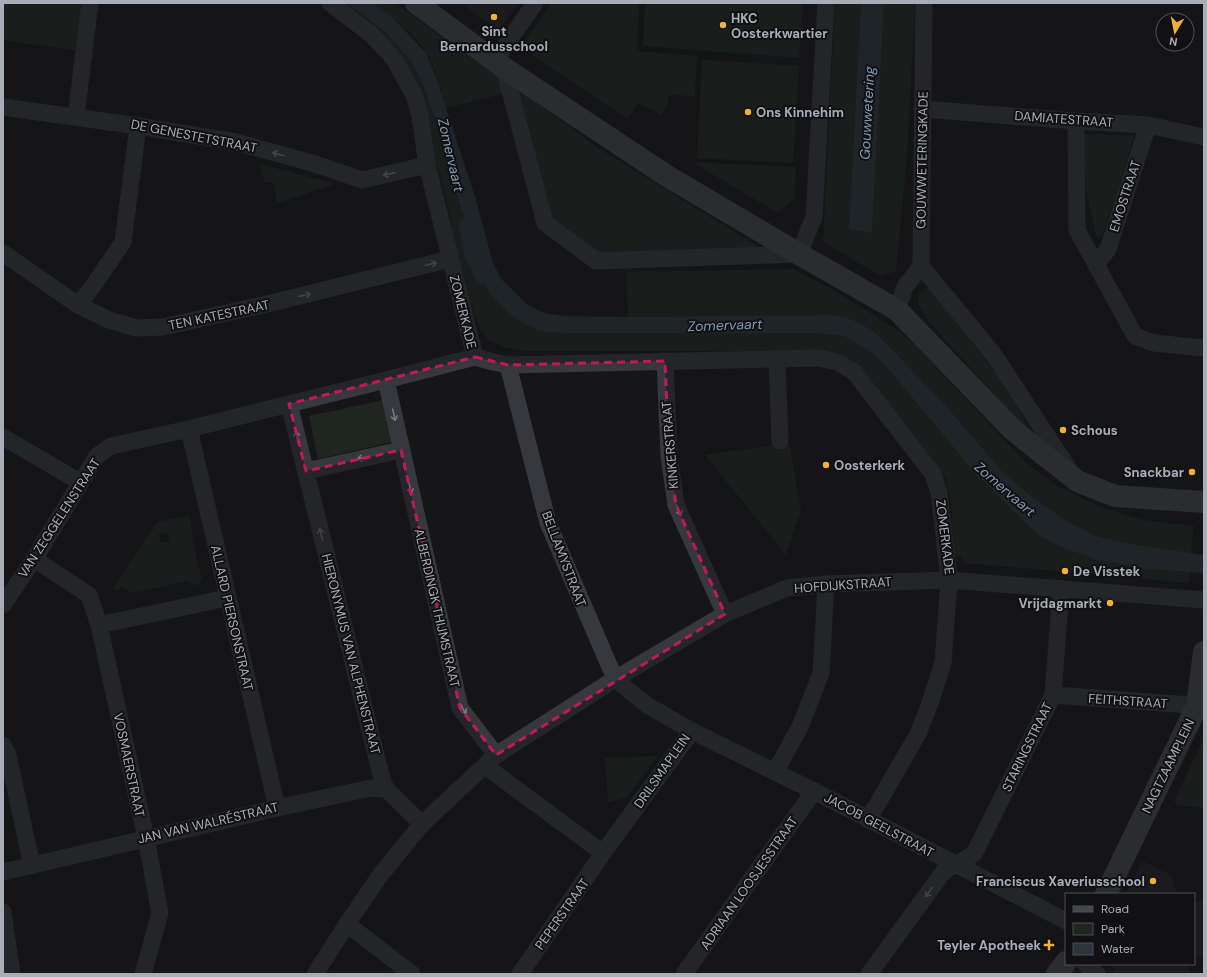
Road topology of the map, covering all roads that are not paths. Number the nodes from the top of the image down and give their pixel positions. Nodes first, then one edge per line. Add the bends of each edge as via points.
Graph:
1 (90, 3) edge
2 (330, 3) edge
3 (416, 3) edge
4 (535, 3) edge
5 (826, 3) edge
6 (924, 3) edge
7 (500, 65) junction
8 (3, 107) edge
9 (922, 109) junction
10 (76, 116) junction
11 (1076, 121) junction
12 (1148, 125) junction
13 (138, 126) junction
14 (1204, 137) edge
15 (427, 165) junction
16 (3, 253) edge
17 (799, 254) junction
18 (450, 259) junction
19 (1097, 264) junction
20 (921, 266) junction
21 (78, 305) junction
22 (897, 310) junction
23 (1204, 348) edge
24 (475, 357) junction
25 (777, 359) junction
26 (665, 361) junction
27 (508, 365) junction
28 (386, 380) junction
29 (289, 404) junction
30 (189, 429) junction
31 (3, 437) edge
32 (780, 441) dead end
33 (401, 450) junction
34 (306, 471) junction
35 (1077, 481) junction
36 (80, 482) junction
37 (1204, 502) edge
38 (34, 559) junction
39 (949, 580) junction
40 (826, 584) junction
41 (1062, 589) junction
42 (227, 598) junction
43 (1204, 600) edge
44 (3, 605) edge
45 (726, 614) junction
46 (99, 625) junction
47 (1204, 652) edge
48 (615, 679) junction
49 (1053, 695) junction
50 (1200, 706) edge
51 (692, 731) junction
52 (3, 746) edge
53 (490, 760) junction
54 (776, 772) junction
55 (386, 789) junction
56 (814, 791) junction
57 (277, 808) junction
58 (868, 820) junction
59 (422, 824) junction
60 (146, 838) junction
61 (603, 853) junction
62 (955, 865) junction
63 (32, 866) junction
64 (3, 872) edge
65 (1106, 893) edge
66 (3, 912) edge
67 (1065, 920) edge
68 (346, 924) junction
69 (1065, 963) edge
70 (1086, 965) edge
71 (12, 974) edge
72 (143, 974) edge
73 (315, 974) edge
74 (412, 974) edge
75 (520, 974) edge
76 (684, 974) edge
77 (869, 974) edge
78 (1057, 974) edge
79 (1097, 974) edge

1 - 10 street
2 - 15 street, ZOMERKADE via 372,35 394,59 414,95 420,116
3 - 7 street
4 - 7 street
5 - 17 street via 814,217
6 - 9 street, GOUWWETERINGKADE
7 - 17 street via 667,176
7 - 17 street via 545,223 596,261
8 - 10 street, DE GENESTETSTRAAT
9 - 11 street, DAMIATESTRAAT
9 - 20 street, GOUWWETERINGKADE
10 - 13 street, DE GENESTETSTRAAT
11 - 12 street, DAMIATESTRAAT
11 - 19 street via 1077,230
12 - 14 street, DAMIATESTRAAT
12 - 19 street, EMOSTRAAT via 1108,249
15 -> 13 street, DE GENESTETSTRAAT via 362,180 236,142
13 - 21 street via 123,242
15 - 18 street, ZOMERKADE
16 - 21 street, TEN KATESTRAAT
17 - 22 street
21 -> 18 street, TEN KATESTRAAT via 109,320 136,328 163,327
18 - 24 street, ZOMERKADE
19 - 23 street via 1135,336 1154,343
20 - 22 street via 905,288
20 - 35 street via 994,355
22 - 35 street via 1013,430
24 - 27 street, ZOMERKADE
24 - 28 street, VAN ZEGGELENSTRAAT
25 - 26 street, ZOMERKADE
25 - 32 street
25 - 39 street, ZOMERKADE via 819,358 837,362 854,372 934,474 939,492
26 - 27 street, ZOMERKADE
26 -> 45 street, KINKERSTRAAT via 668,456 676,504
27 - 48 street, BELLAMYSTRAAT via 548,523
28 - 29 street, VAN ZEGGELENSTRAAT
28 -> 33 street
29 - 30 street, VAN ZEGGELENSTRAAT
34 -> 29 street
30 - 36 street, VAN ZEGGELENSTRAAT via 112,446 97,456
30 - 42 street, ALLARD PIERSONSTRAAT
31 - 36 street
33 -> 34 street
33 -> 53 street, ALBERDINGK THIJMSTRAAT via 460,708
55 -> 34 street, HIERONYMUS VAN ALPHENSTRAAT
35 - 37 street via 1115,496
36 - 38 street, VAN ZEGGELENSTRAAT
38 - 44 street, VAN ZEGGELENSTRAAT
38 - 46 street, VOSMAERSTRAAT via 89,596
39 - 40 street, HOFDIJKSTRAAT
39 - 41 street, ZOMERKADE
39 - 58 street via 943,663 930,703 918,734
40 - 45 street, HOFDIJKSTRAAT via 787,588
40 - 54 street via 821,673 800,727
41 - 43 street, ZOMERKADE
41 - 49 street, STARINGSTRAAT
42 - 46 street
42 - 57 street, ALLARD PIERSONSTRAAT
45 - 48 street, HOFDIJKSTRAAT
46 - 60 street, VOSMAERSTRAAT
47 - 50 street, NAGTZAAMPLEIN
48 - 51 street, DRILSMAPLEIN via 647,705
48 - 53 street
49 - 50 street, FEITHSTRAAT
49 - 62 street, STARINGSTRAAT via 974,854
50 - 65 street, NAGTZAAMPLEIN
51 - 54 street, JACOB GEELSTRAAT
51 - 61 street, DRILSMAPLEIN
52 - 63 street via 8,755
53 - 59 street
53 - 61 street
54 - 56 street, JACOB GEELSTRAAT
55 - 57 street, JAN VAN WALRÉSTRAAT via 371,788
55 - 59 street, HIERONYMUS VAN ALPHENSTRAAT
56 - 58 street, JACOB GEELSTRAAT
56 - 76 street, ADRIAAN LOOSJESSTRAAT
57 - 60 street, JAN VAN WALRÉSTRAAT
58 - 62 street, JACOB GEELSTRAAT
59 - 68 street via 381,874
60 - 63 street, JAN VAN WALRÉSTRAAT
60 - 72 street, VOSMAERSTRAAT via 160,913
61 - 75 street, PEPERSTRAAT
62 - 67 street, JACOB GEELSTRAAT
62 -> 77 street, STARINGSTRAAT via 944,871
63 - 64 street, JAN VAN WALRÉSTRAAT
66 - 71 street
68 - 73 street
68 - 74 street
69 - 78 street
70 - 79 street

